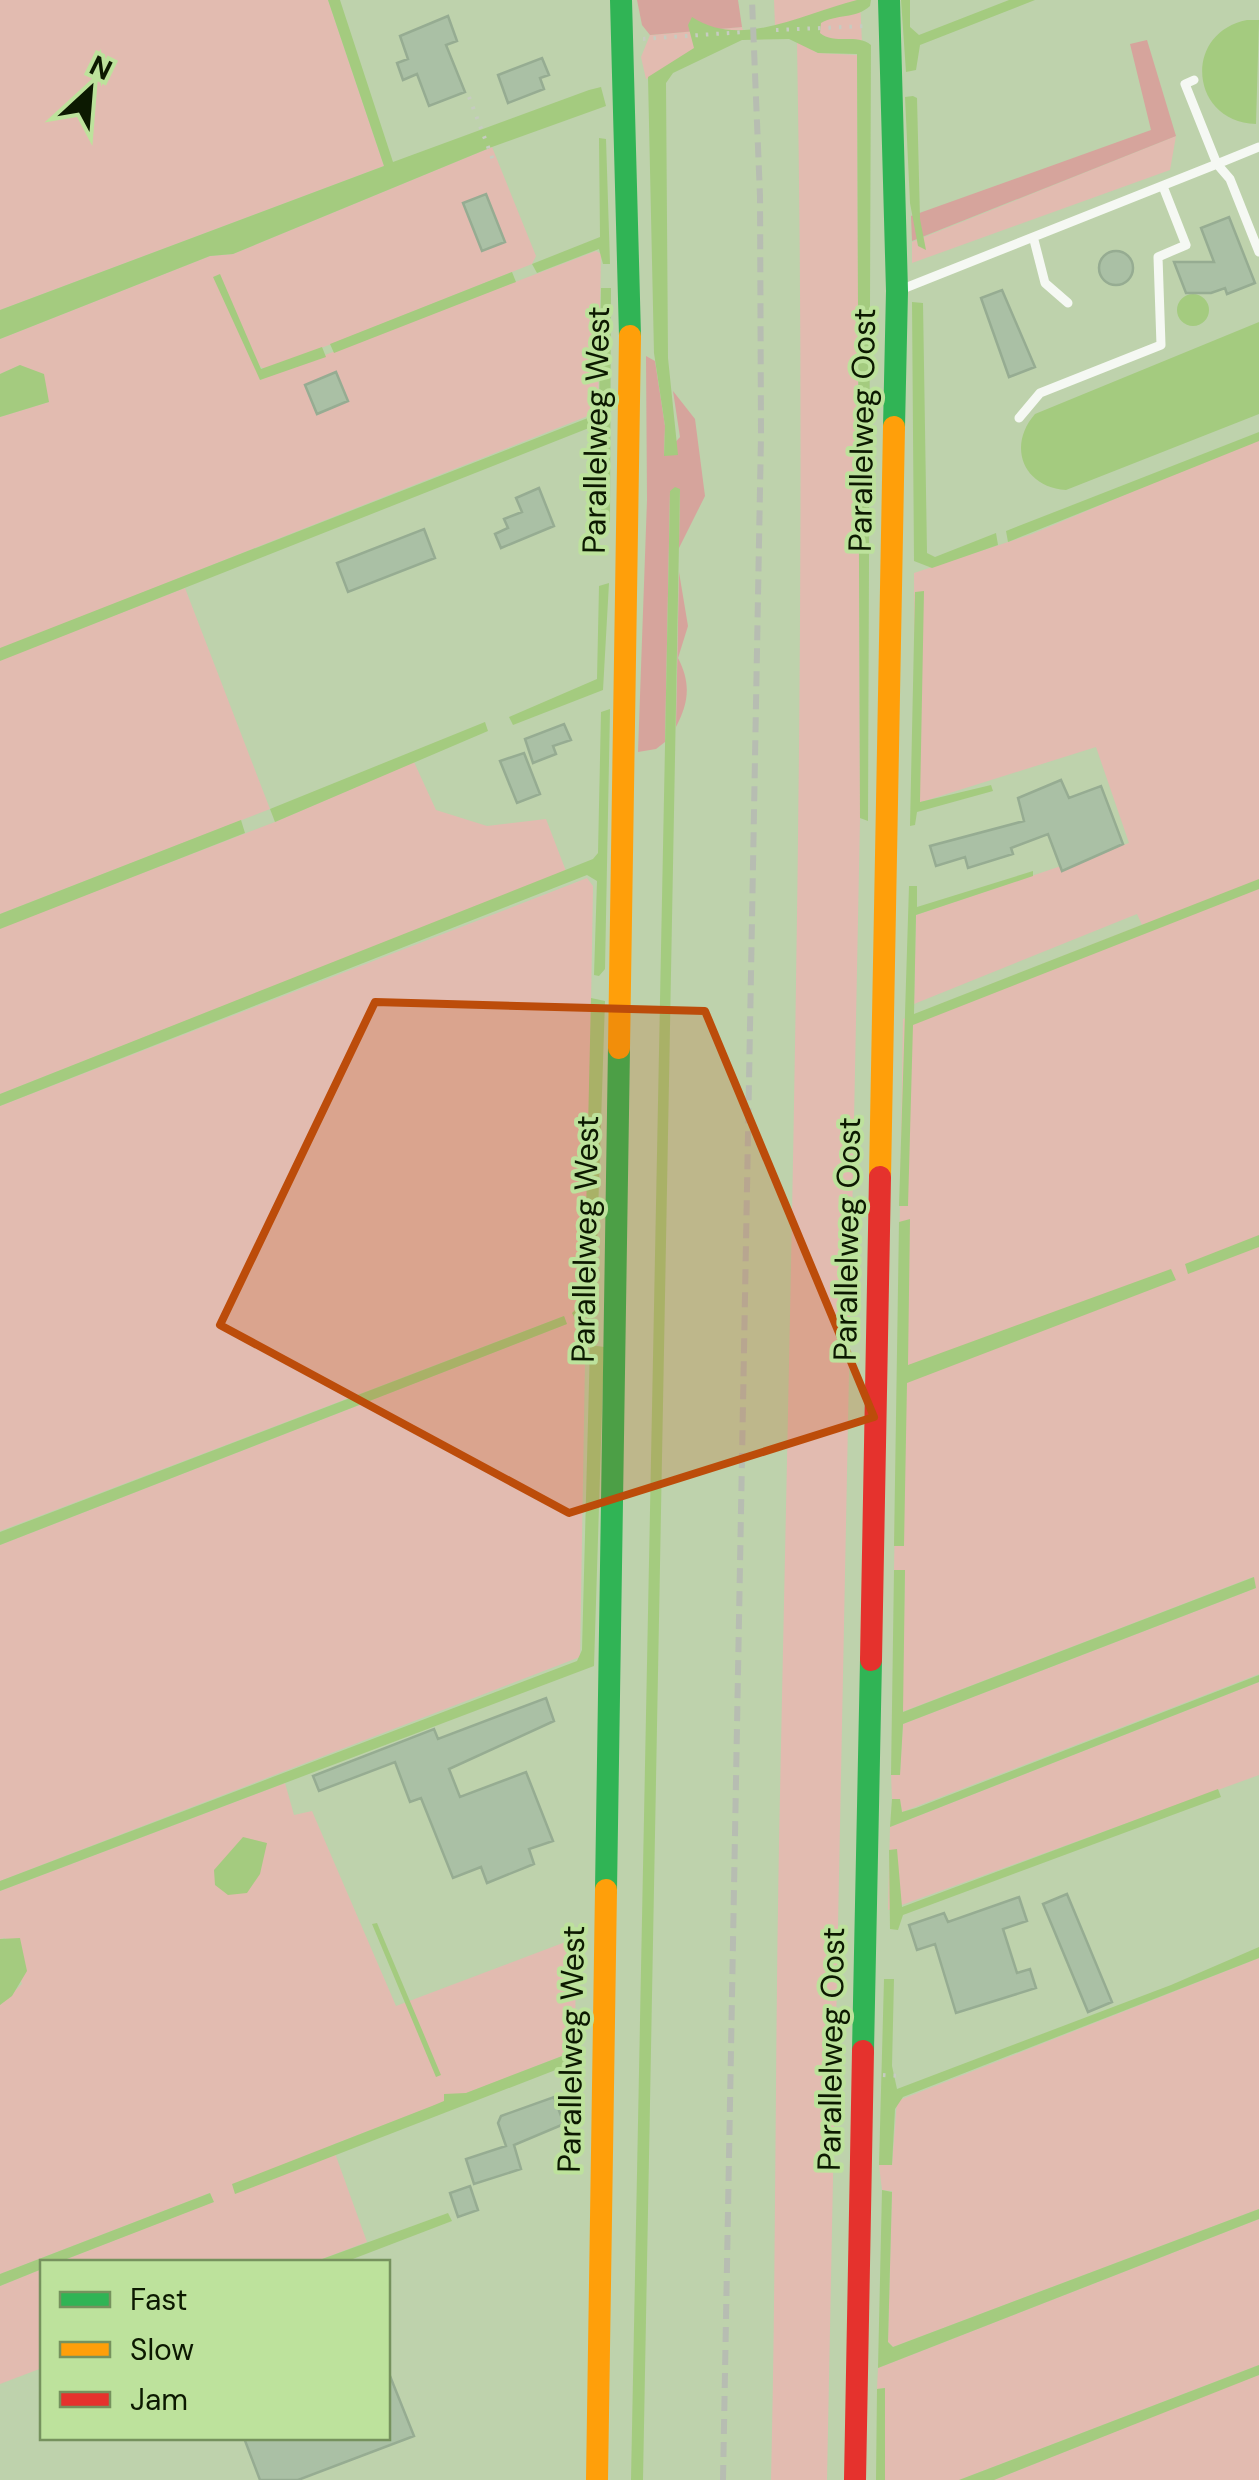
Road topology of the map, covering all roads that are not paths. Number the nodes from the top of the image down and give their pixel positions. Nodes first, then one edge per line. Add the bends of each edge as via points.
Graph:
1 (622, 0) edge
2 (889, 0) edge
3 (1194, 80) dead end
4 (1259, 147) edge
5 (1217, 164) junction
6 (1164, 188) junction
7 (1034, 240) junction
8 (1259, 252) edge
9 (897, 291) junction
10 (1068, 302) dead end
11 (1019, 418) dead end
12 (597, 2480) edge
13 (855, 2480) edge

1 - 12 street, Parallelweg West via 630,321
2 - 9 street, Parallelweg Oost
3 - 5 lane via 1185,84
4 - 5 lane
5 - 6 lane
5 - 8 lane via 1230,179
6 - 7 lane
6 - 11 lane via 1186,246 1158,256 1161,345 1040,393
7 - 9 lane
7 - 10 lane via 1045,283
9 - 13 street, Parallelweg Oost

